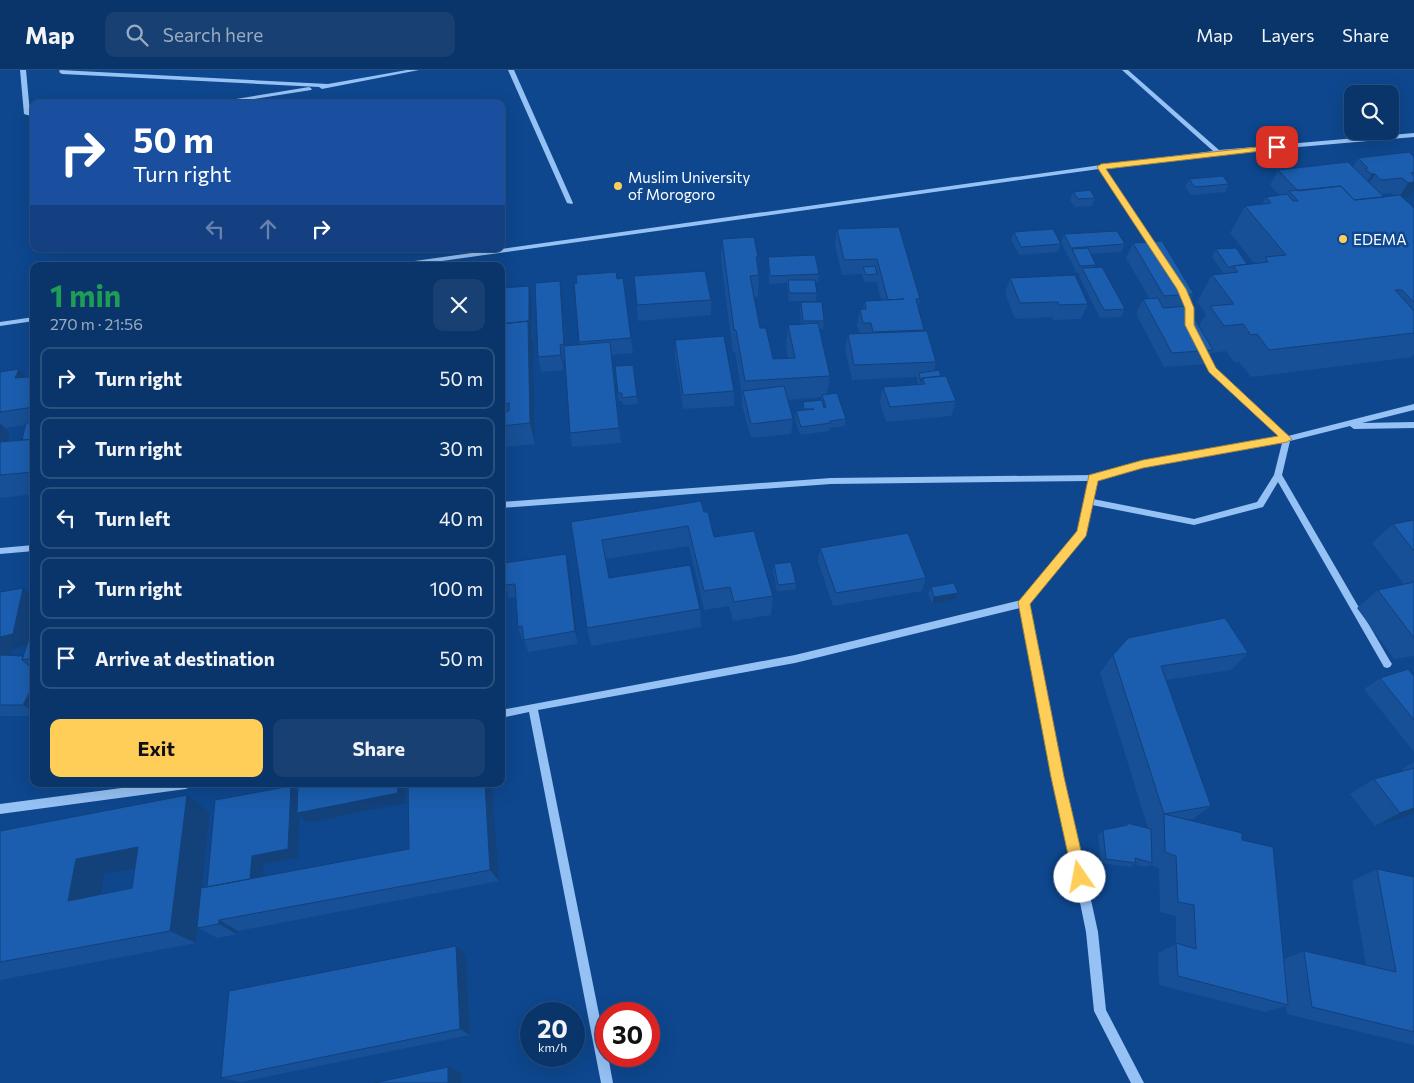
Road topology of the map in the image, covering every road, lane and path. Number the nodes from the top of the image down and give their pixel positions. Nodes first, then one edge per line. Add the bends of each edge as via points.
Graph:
1 (23, 70) edge
2 (63, 70) edge
3 (416, 70) edge
4 (511, 70) edge
5 (1125, 70) edge
6 (328, 86) junction
7 (235, 100) edge
8 (30, 114) edge
9 (1414, 135) edge
10 (1218, 152) junction
11 (1101, 167) junction
12 (570, 203) dead end
13 (505, 250) edge
14 (493, 252) edge
15 (1160, 256) edge
16 (422, 262) edge
17 (30, 320) edge
18 (0, 324) edge
19 (1199, 343) edge
20 (1414, 407) edge
21 (1414, 425) edge
22 (1339, 426) junction
23 (1287, 439) junction
24 (1278, 475) junction
25 (1093, 478) junction
26 (1089, 501) junction
27 (505, 505) edge
28 (30, 548) edge
29 (0, 551) edge
30 (1024, 602) junction
31 (1387, 664) dead end
32 (533, 707) junction
33 (505, 713) edge
34 (164, 787) edge
35 (0, 809) edge
36 (607, 1083) edge
37 (1138, 1083) edge

1 - 8 street via 27,114
2 - 6 street
3 - 6 street
4 - 12 street
5 - 10 street
6 - 7 street
9 - 10 street
10 - 11 street
11 - 13 street
11 - 15 street
14 - 16 street
17 - 18 street
19 - 23 street via 1212,370
20 - 22 street
21 - 22 street
22 - 23 street
23 - 24 street
23 - 25 street via 1143,464
24 - 26 street via 1260,505 1194,522
24 - 31 street
25 - 26 street
25 - 27 street via 831,481
26 - 30 street via 1082,533
28 - 29 street
30 - 32 street via 795,659
30 - 37 street via 1057,777 1092,932 1100,1011
32 - 33 street
32 - 36 street
34 - 35 street

